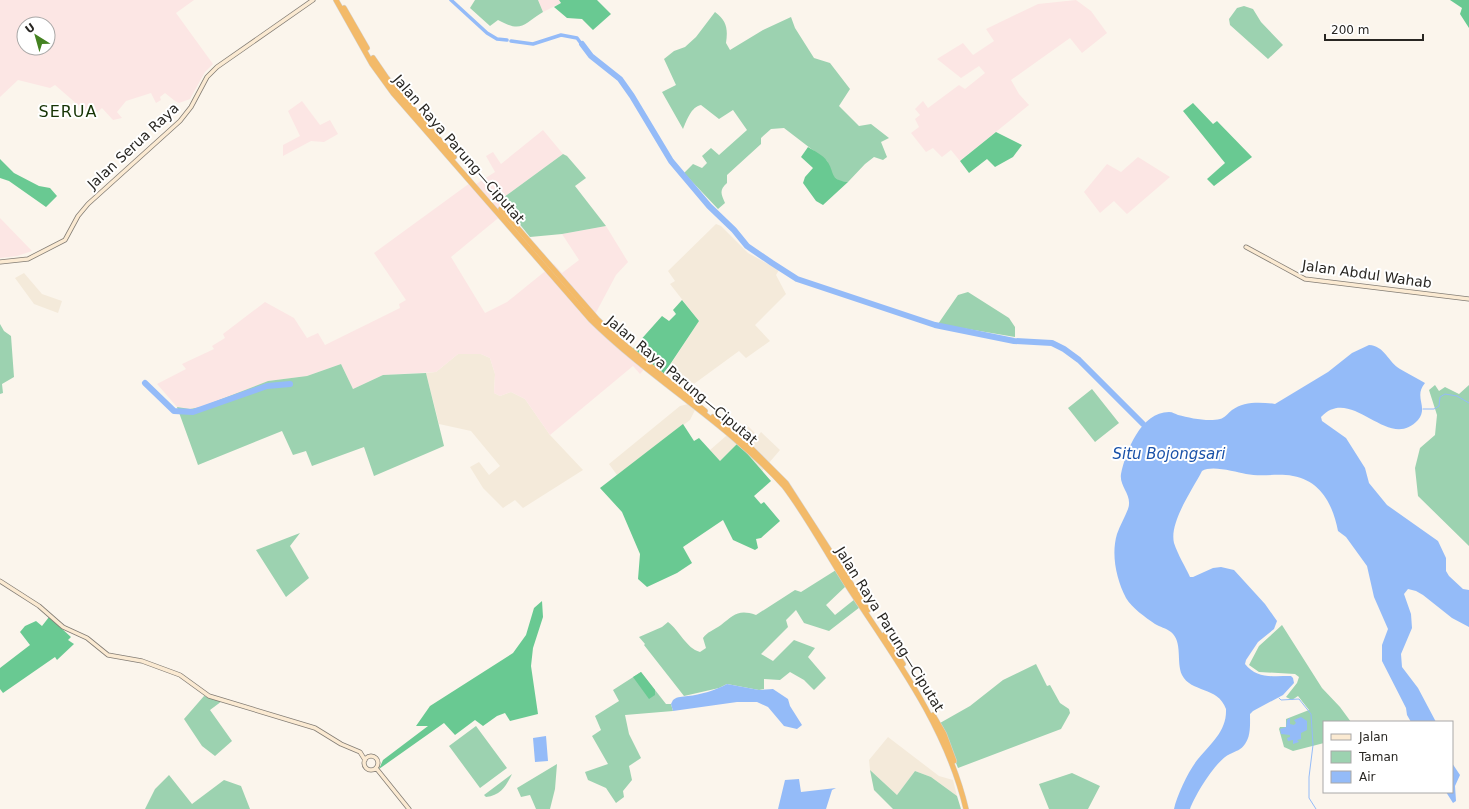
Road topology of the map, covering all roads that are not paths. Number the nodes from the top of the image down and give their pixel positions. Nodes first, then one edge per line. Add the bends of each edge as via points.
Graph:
1 (313, 0) edge
2 (336, 0) edge
3 (339, 0) edge
4 (464, 170) junction
5 (1246, 247) dead end
6 (0, 262) edge
7 (1469, 299) edge
8 (0, 581) edge
9 (365, 760) junction
10 (376, 768) junction
11 (409, 809) edge
12 (967, 809) edge

1 - 6 street, Jalan Serua Raya via 213,70 180,121 88,204 64,240 28,259
2 - 4 highway, Jalan Raya Parung—Ciputat via 383,80
3 - 4 highway, Jalan Raya Parung—Ciputat via 384,74
4 - 12 highway, Jalan Raya Parung—Ciputat via 591,320 710,418 768,469 789,493 936,723
5 - 7 street, Jalan Abdul Wahab via 1304,279
8 - 9 street via 39,606 63,627 87,638 108,655 142,661 180,676 209,696 315,728 360,752
9 - 10 street via 367,768
9 - 10 street via 369,757 375,758 378,763
10 - 11 street

